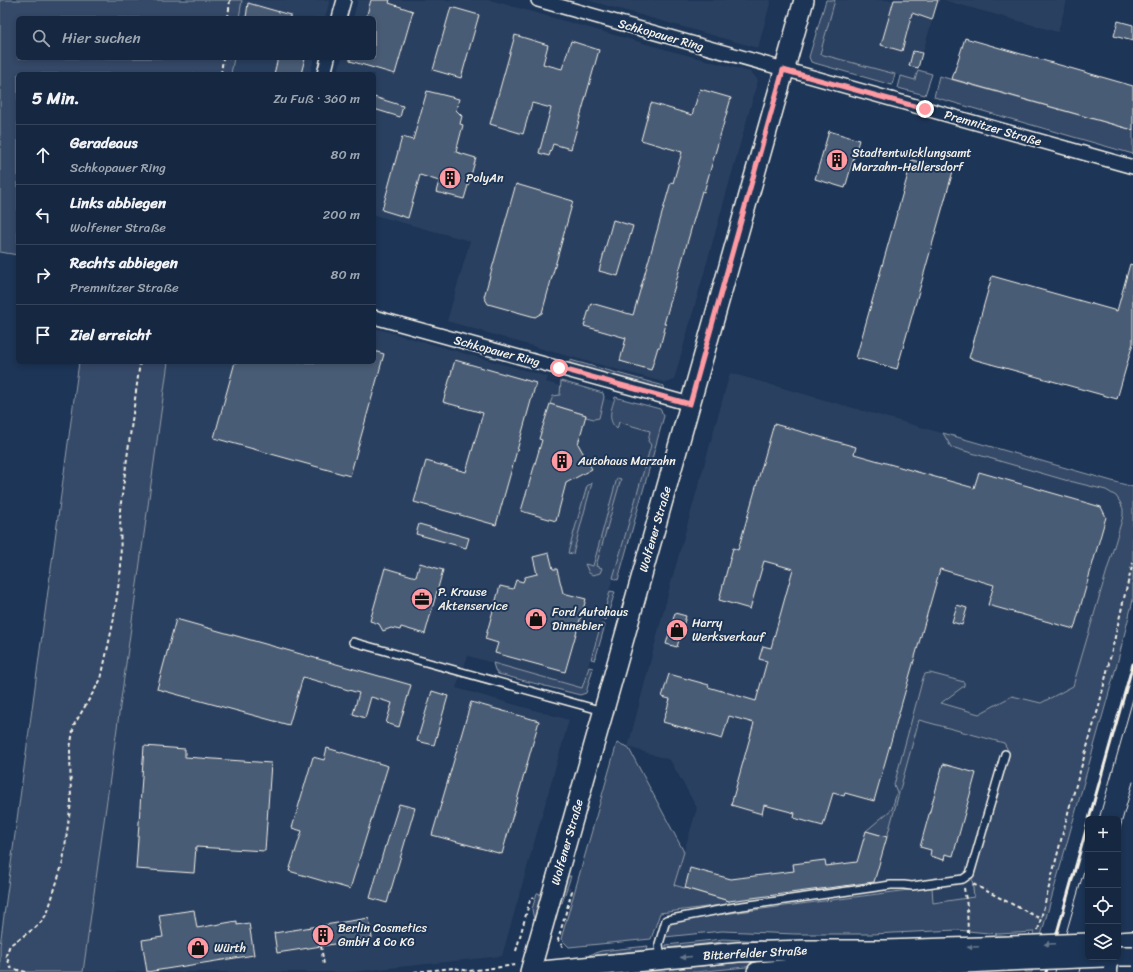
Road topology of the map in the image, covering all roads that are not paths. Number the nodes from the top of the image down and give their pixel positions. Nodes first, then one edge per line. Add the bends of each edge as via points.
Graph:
1 (344, 0) edge
2 (538, 0) edge
3 (804, 0) edge
4 (340, 16) edge
5 (328, 60) edge
6 (783, 70) junction
7 (324, 72) edge
8 (1133, 167) edge
9 (376, 318) edge
10 (690, 404) junction
11 (353, 642) dead end
12 (603, 711) junction
13 (1005, 754) dead end
14 (1133, 941) edge
15 (1121, 942) edge
16 (1085, 943) edge
17 (859, 950) junction
18 (1010, 953) junction
19 (1085, 956) edge
20 (661, 959) junction
21 (886, 967) junction
22 (531, 972) edge
23 (757, 972) edge

1 - 4 street
2 - 6 street, Schkopauer Ring
3 - 6 street, Wolfener Straße
5 - 7 street
6 - 8 street, Premnitzer Straße
6 - 10 street, Wolfener Straße
9 - 10 street, Schkopauer Ring
10 - 12 street, Wolfener Straße
11 - 12 lane
12 - 22 street, Wolfener Straße
13 - 20 lane via 970,874 963,879 912,886 891,885 767,902 666,920 659,944
14 - 15 street
16 -> 18 street, bridge
18 -> 17 street, Bitterfelder Straße
17 -> 20 street, Bitterfelder Straße via 738,952
17 - 21 street
18 - 19 street, bridge
18 - 21 street, Bitterfelder Straße
20 - 22 street, Bitterfelder Straße
21 - 23 street, Bitterfelder Straße via 808,968

